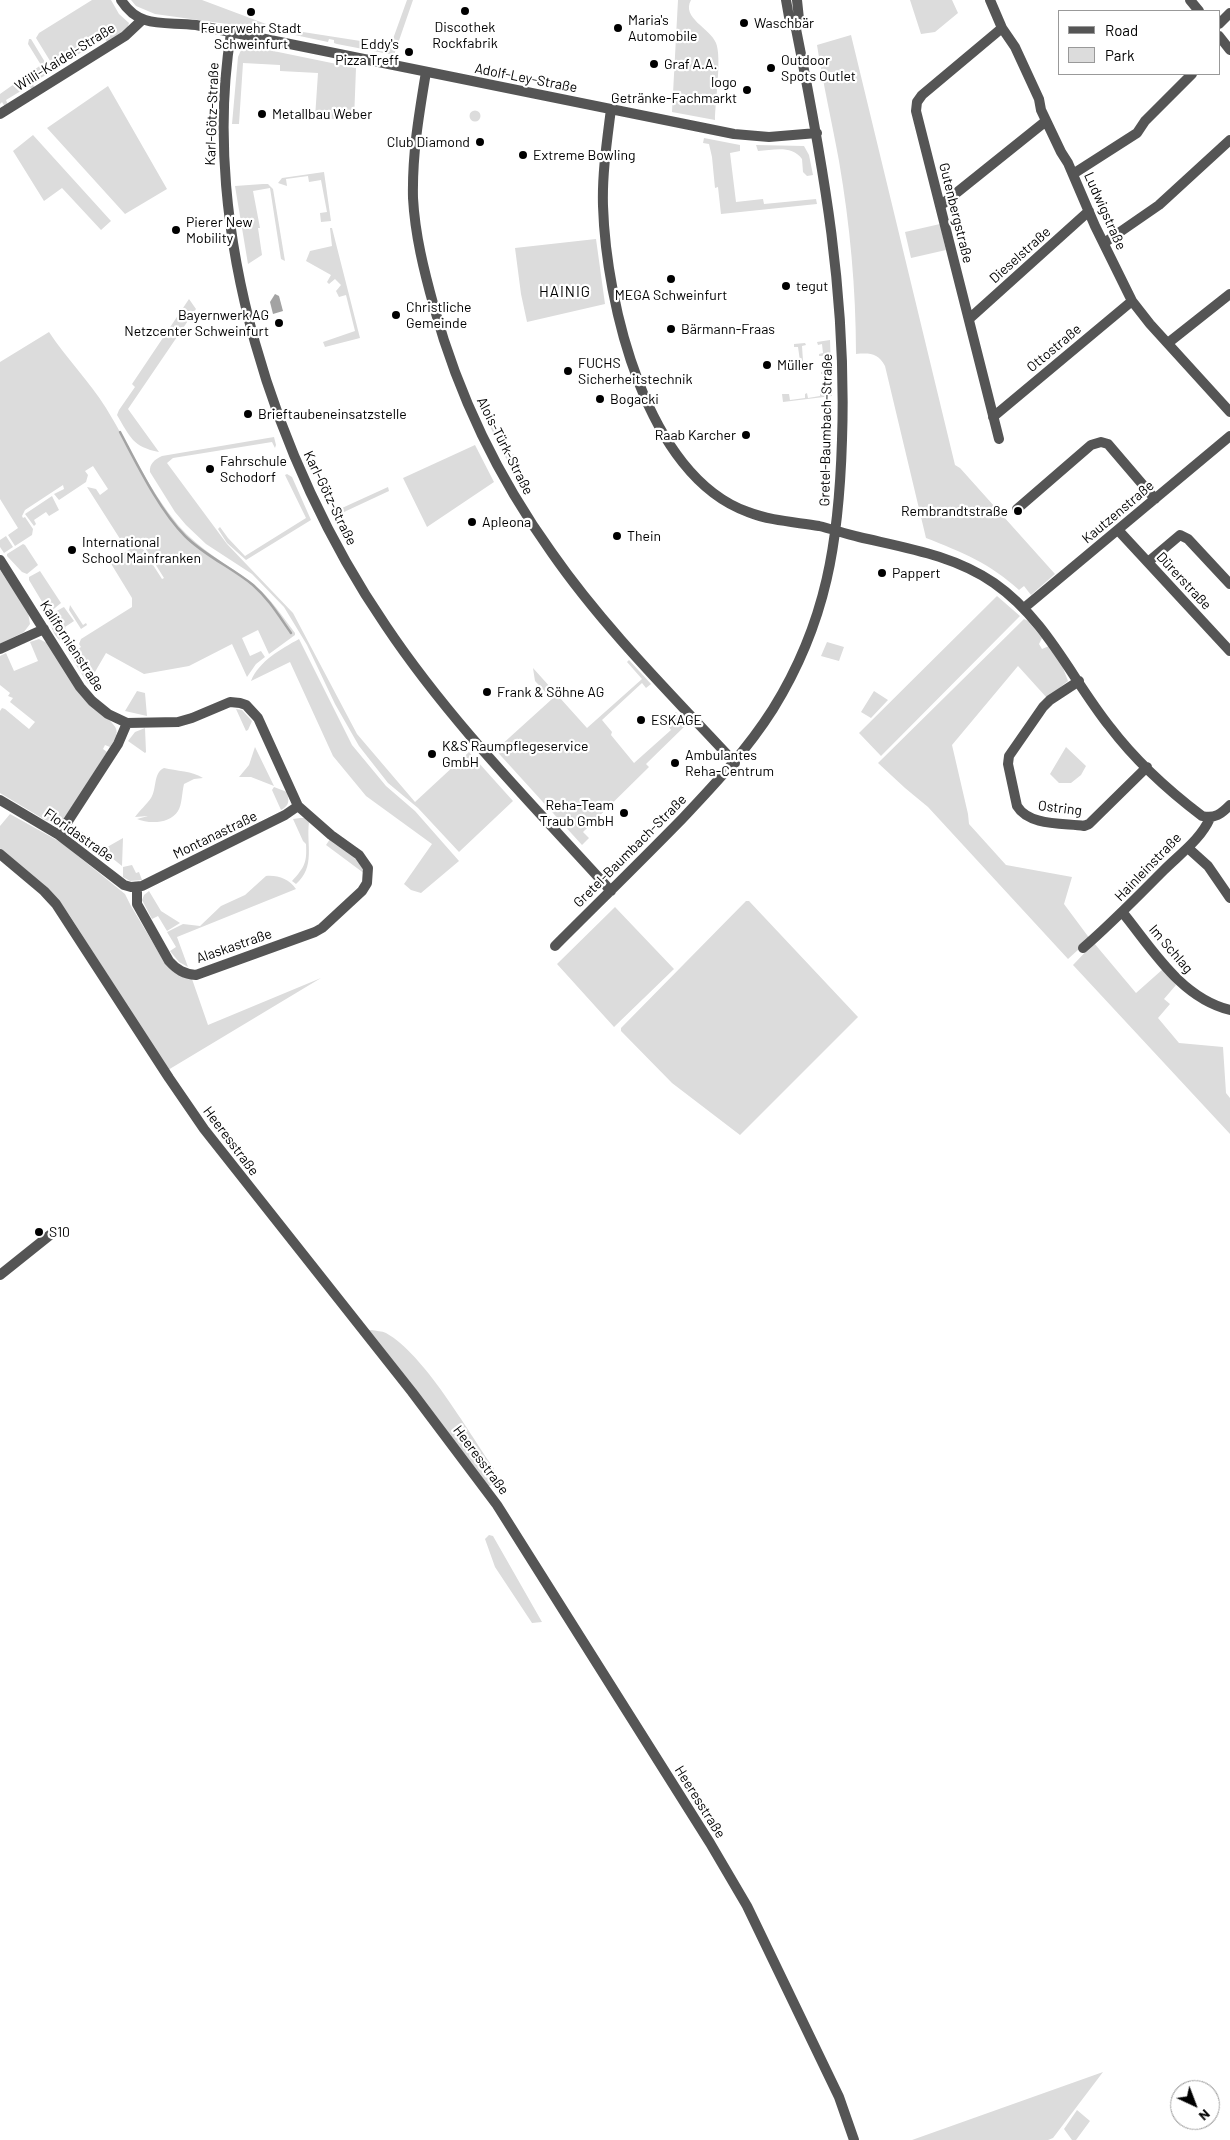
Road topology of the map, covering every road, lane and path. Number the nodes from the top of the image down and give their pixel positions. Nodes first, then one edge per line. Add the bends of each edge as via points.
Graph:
1 (121, 0) edge
2 (786, 0) edge
3 (797, 0) edge
4 (990, 0) edge
5 (1190, 0) edge
6 (1198, 10) edge
7 (1230, 13) edge
8 (142, 20) junction
9 (1220, 23) edge
10 (1002, 28) junction
11 (796, 29) junction
12 (231, 33) junction
13 (1220, 39) edge
14 (1230, 50) edge
15 (426, 72) junction
16 (1191, 75) edge
17 (611, 109) junction
18 (0, 114) edge
19 (1046, 121) junction
20 (817, 133) junction
21 (1230, 140) edge
22 (1073, 174) junction
23 (940, 206) junction
24 (1089, 211) junction
25 (1104, 243) junction
26 (1230, 294) edge
27 (1132, 301) junction
28 (970, 319) junction
29 (1168, 343) junction
30 (1230, 412) edge
31 (993, 417) junction
32 (1230, 436) edge
33 (999, 439) dead end
34 (1155, 499) junction
35 (1017, 509) dead end
36 (836, 530) junction
37 (1118, 530) junction
38 (0, 560) edge
39 (1148, 562) junction
40 (1230, 584) edge
41 (1024, 608) junction
42 (44, 629) junction
43 (0, 649) edge
44 (1230, 651) edge
45 (1079, 681) junction
46 (127, 723) junction
47 (735, 763) junction
48 (1147, 767) junction
49 (0, 800) edge
50 (1230, 805) edge
51 (298, 806) junction
52 (1210, 818) junction
53 (59, 835) junction
54 (1188, 848) junction
55 (0, 854) edge
56 (368, 878) joint
57 (140, 887) junction
58 (611, 891) junction
59 (1230, 898) edge
60 (1123, 913) junction
61 (555, 946) dead end
62 (1084, 948) dead end
63 (1230, 1010) edge
64 (55, 1232) dead end
65 (0, 1275) edge
66 (854, 2140) edge

1 - 8 street
2 - 11 street, Gretel-Baumbach-Straße via 789,17
3 - 11 street, Gretel-Baumbach-Straße via 799,19
4 - 10 street, Ludwigstraße
5 - 6 street
7 - 9 street
8 - 12 street via 196,25
8 - 18 street, Willi-Kaidel-Straße via 125,36
10 - 19 street, Ludwigstraße via 1015,47
10 - 23 street, Gutenbergstraße via 917,102 916,112
11 - 20 street, Gretel-Baumbach-Straße
12 - 15 street, Adolf-Ley-Straße
12 - 58 street, Karl-Götz-Straße via 223,107 228,209 259,356 297,462 344,560 409,659 486,756
13 - 14 street
15 - 17 street, Adolf-Ley-Straße
15 - 47 street, Alois-Türk-Straße via 414,156 415,220 424,276 468,402 519,504 552,554 611,628
16 - 22 street via 1137,133
17 - 20 street, Adolf-Ley-Straße via 751,136 788,137
17 - 36 street via 603,204 611,286 632,363 668,441 696,478 727,503 764,517
19 - 22 street, Ludwigstraße
19 - 23 street
20 - 36 street, Gretel-Baumbach-Straße via 833,237 842,329 841,484
21 - 25 street via 1159,205
22 - 24 street, Ludwigstraße
23 - 28 street, Gutenbergstraße
24 - 25 street, Ludwigstraße
24 - 28 street, Dieselstraße
25 - 27 street, Ludwigstraße
26 - 29 street
27 - 29 street, Ludwigstraße
27 - 31 street, Ottostraße
28 - 31 street, Gutenbergstraße
29 - 30 street, Ludwigstraße
31 - 33 street, Gutenbergstraße
32 - 34 street, Kautzenstraße
34 - 35 street via 1108,444 1101,442 1091,445
34 - 37 street, Kautzenstraße
36 - 41 street via 927,552 961,564 997,585
36 - 47 street, Gretel-Baumbach-Straße via 826,588 802,656 773,709
37 - 39 street, Dürerstraße
37 - 41 street, Kautzenstraße
38 - 42 street, Kalifornienstraße
39 - 40 street via 1180,535 1188,539
39 - 44 street, Dürerstraße
41 - 45 street via 1051,639
42 - 43 street
42 - 46 street, Kalifornienstraße via 85,694 108,714
45 - 48 street via 1110,727
45 - 48 street, Ostring via 1043,707 1009,756 1008,764 1020,812 1030,819 1084,826
46 - 51 street, Kalifornienstraße via 178,722 230,702 240,702 251,708 258,718
46 - 53 street via 118,744
47 - 58 street, Gretel-Baumbach-Straße
48 - 52 street via 1202,816
49 - 53 street, Floridastraße
50 - 52 street, Hainleinstraße
51 - 56 street, Kalifornienstraße via 363,860 368,868
51 - 57 street, Montanastraße
52 - 54 street, Hainleinstraße
53 - 57 street, Floridastraße via 124,885
54 - 59 street via 1208,866
54 - 60 street, Hainleinstraße
55 - 66 street, Heeresstraße via 56,904 204,1129 497,1505 747,1906 839,2097
56 - 57 street, Alaskastraße via 362,892 315,932 196,974 183,972 169,961 137,904
58 - 61 street, Gretel-Baumbach-Straße
60 - 62 street, Hainleinstraße
60 - 63 street, Im Schlag via 1175,978 1214,1006
64 - 65 street

